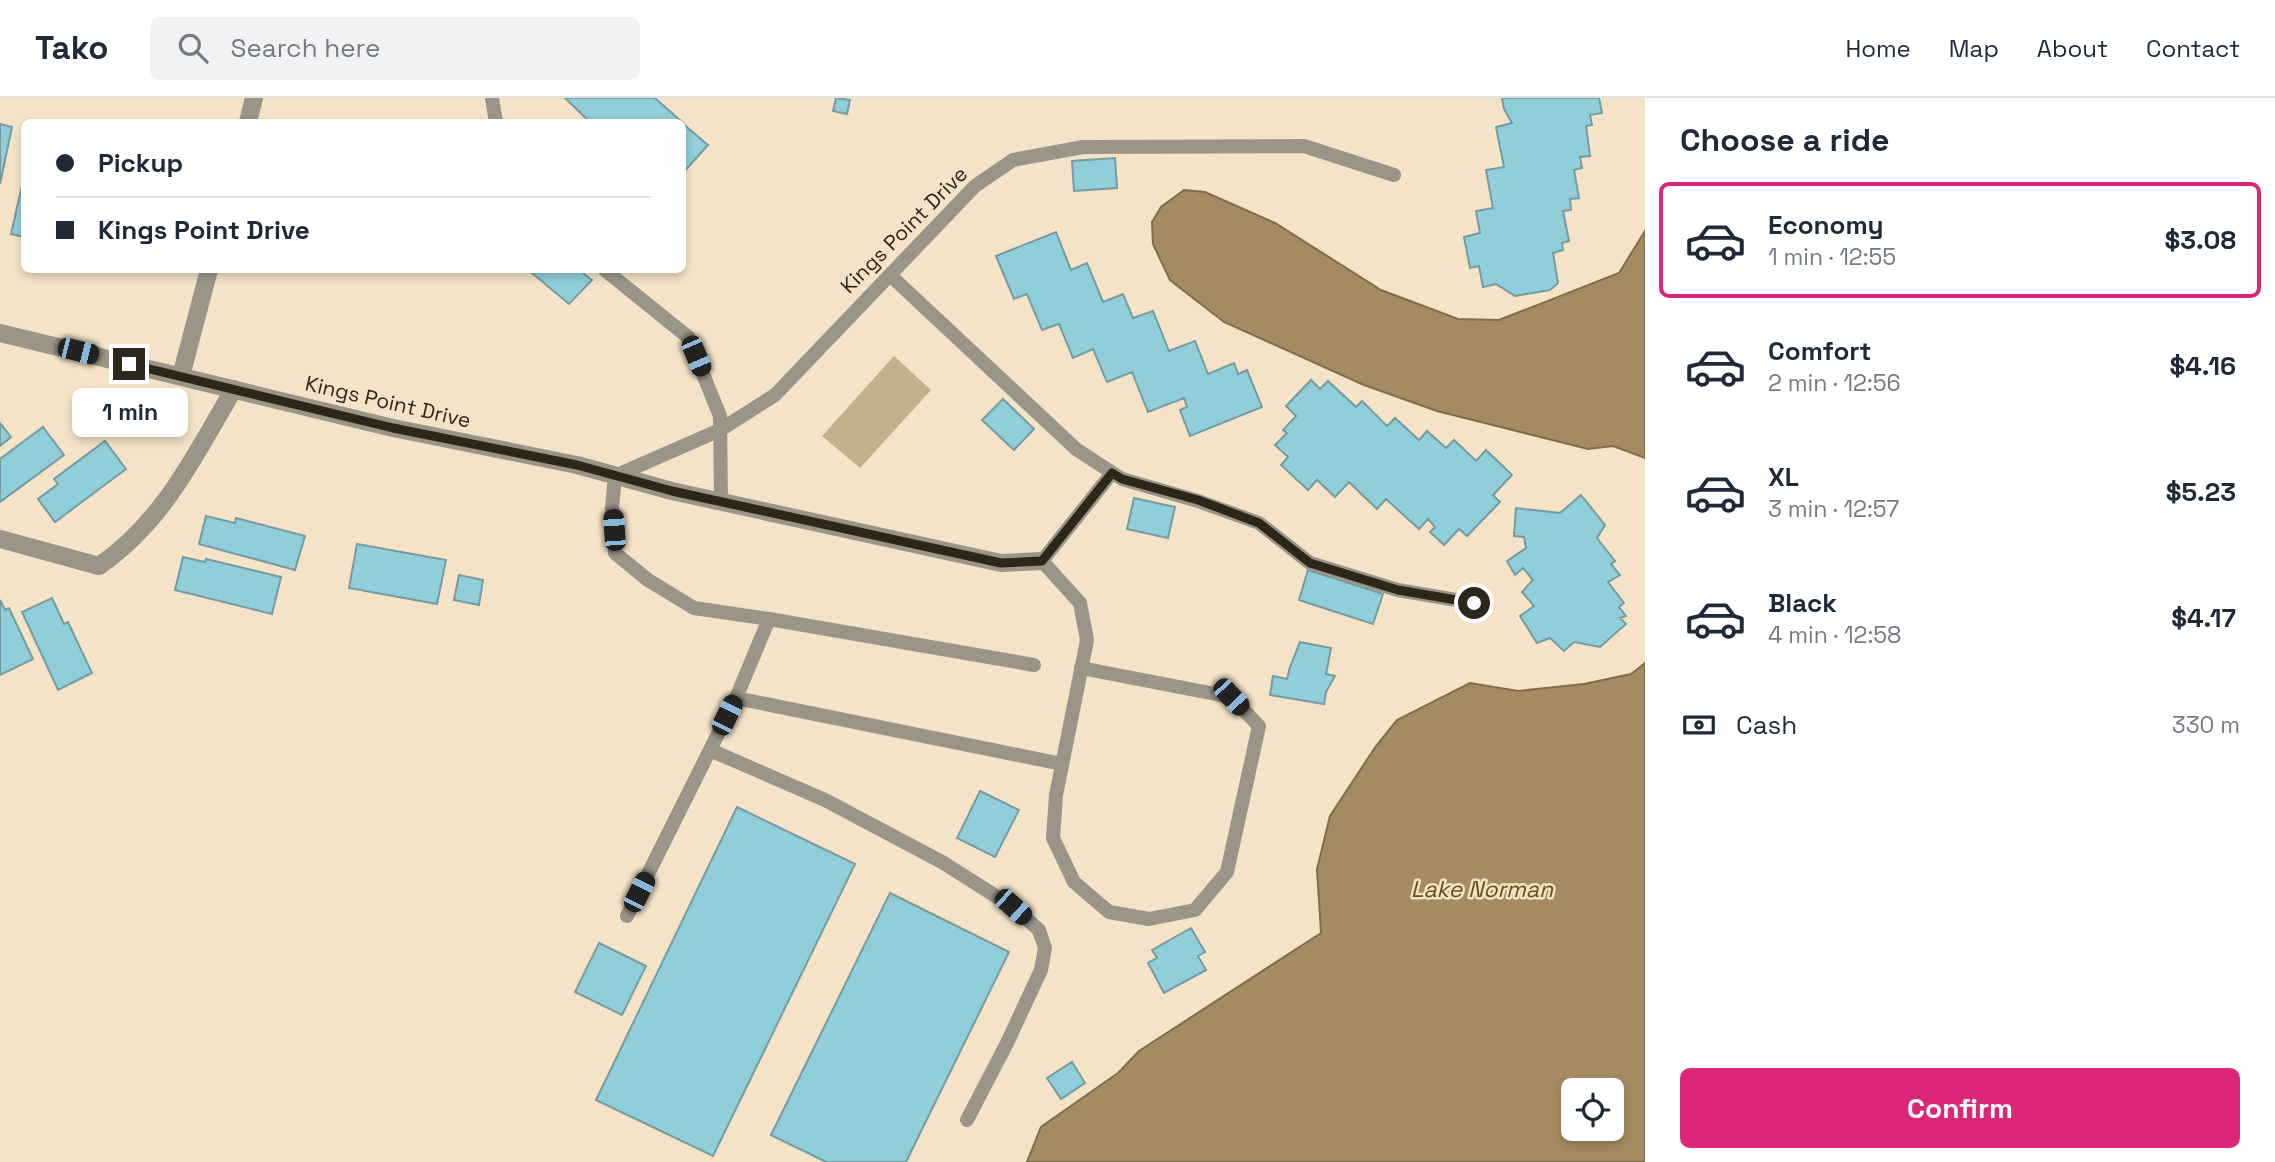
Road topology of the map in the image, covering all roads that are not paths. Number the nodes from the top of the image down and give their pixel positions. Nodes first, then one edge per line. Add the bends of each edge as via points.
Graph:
1 (254, 98) edge
2 (492, 98) edge
3 (249, 119) edge
4 (496, 119) edge
5 (1394, 175) dead end
6 (208, 273) edge
7 (609, 273) edge
8 (890, 275) junction
9 (0, 333) edge
10 (181, 376) junction
11 (234, 389) junction
12 (720, 430) junction
13 (1112, 473) junction
14 (615, 476) junction
15 (721, 502) junction
16 (0, 539) edge
17 (1042, 561) junction
18 (1474, 603) dead end
19 (769, 619) junction
20 (1034, 665) dead end
21 (1081, 668) junction
22 (736, 698) junction
23 (710, 750) junction
24 (1062, 764) junction
25 (627, 916) dead end
26 (967, 1120) dead end

1 - 3 street
2 - 4 lane
5 - 8 lane, Kings Point Drive via 1304,146 1083,147 1013,160 975,186
6 - 10 street
7 - 12 lane via 688,337 720,416
8 - 12 lane, Kings Point Drive via 775,395
8 - 13 lane via 1076,449
9 - 10 street, Kings Point Drive
10 - 11 street, Kings Point Drive
11 - 14 street, Kings Point Drive
11 - 16 street via 173,494 125,548 99,566
12 - 14 lane, Kings Point Drive
12 - 15 lane
13 - 17 lane
13 - 18 lane via 1259,523 1310,563 1398,590
14 - 15 street, Kings Point Drive
14 - 19 lane via 615,552 648,580 694,608
15 - 17 street, Kings Point Drive via 1001,563
17 - 21 lane via 1080,603 1087,640
19 - 20 lane
19 - 22 lane
21 - 24 lane
21 - 24 lane via 1231,697 1259,726 1227,872 1195,910 1149,919 1109,912 1074,881 1053,838
22 - 23 lane
22 - 24 lane
23 - 25 lane
23 - 26 lane via 825,800 942,862 1013,907 1039,930 1045,948 1041,970

